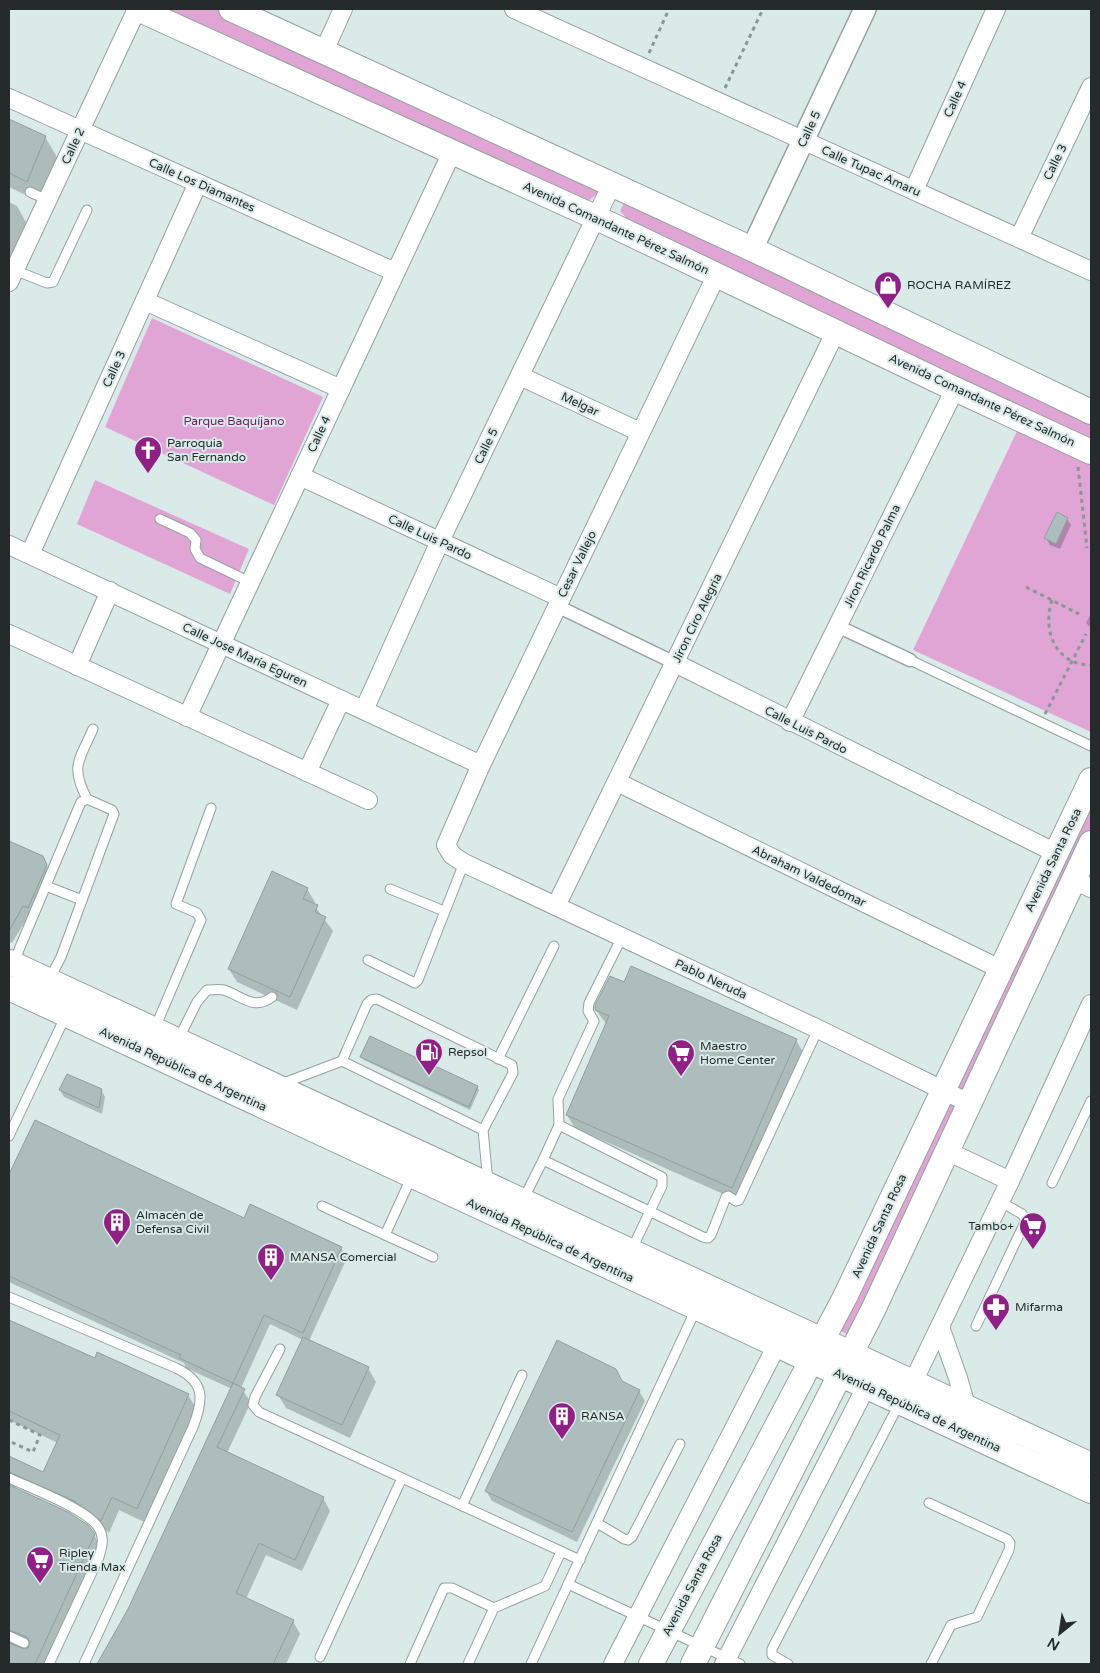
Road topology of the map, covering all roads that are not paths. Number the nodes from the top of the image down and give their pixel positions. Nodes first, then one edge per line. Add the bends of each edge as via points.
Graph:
1 (138, 9) edge
2 (231, 9) edge
3 (343, 9) edge
4 (514, 9) edge
5 (865, 9) edge
6 (996, 9) edge
7 (324, 51) junction
8 (1091, 87) edge
9 (9, 98) edge
10 (80, 130) junction
11 (803, 141) junction
12 (452, 152) junction
13 (198, 183) junction
14 (612, 184) junction
15 (914, 190) junction
16 (30, 192) dead end
17 (47, 200) junction
18 (87, 210) dead end
19 (597, 218) junction
20 (1020, 236) junction
21 (752, 249) junction
22 (1091, 271) edge
23 (395, 272) junction
24 (717, 274) junction
25 (12, 276) edge
26 (145, 301) junction
27 (836, 331) junction
28 (520, 376) junction
29 (340, 389) junction
30 (955, 389) junction
31 (1091, 412) edge
32 (640, 432) junction
33 (1083, 448) edge
34 (300, 476) junction
35 (160, 519) dead end
36 (440, 541) junction
37 (9, 544) edge
38 (30, 554) junction
39 (250, 582) junction
40 (110, 591) junction
41 (559, 602) junction
42 (837, 626) junction
43 (9, 634) edge
44 (221, 643) junction
45 (910, 660) joint
46 (675, 663) junction
47 (77, 666) junction
48 (342, 700) junction
49 (364, 710) junction
50 (187, 717) junction
51 (790, 722) junction
52 (93, 728) dead end
53 (1091, 746) edge
54 (481, 765) junction
55 (307, 772) junction
56 (1091, 780) edge
57 (617, 782) junction
58 (88, 799) junction
59 (368, 800) dead end
60 (211, 808) dead end
61 (1089, 853) edge
62 (1056, 854) junction
63 (458, 859) junction
64 (1083, 884) edge
65 (46, 886) junction
66 (390, 889) dead end
67 (82, 900) junction
68 (556, 906) junction
69 (444, 911) junction
70 (622, 937) junction
71 (554, 946) dead end
72 (368, 960) dead end
73 (11, 963) edge
74 (1000, 969) junction
75 (48, 981) junction
76 (9, 988) edge
77 (272, 997) dead end
78 (1091, 1004) edge
79 (66, 1015) junction
80 (818, 1029) junction
81 (149, 1040) junction
82 (178, 1041) junction
83 (498, 1059) junction
84 (342, 1062) junction
85 (276, 1086) junction
86 (943, 1090) junction
87 (1091, 1101) edge
88 (969, 1103) junction
89 (559, 1125) junction
90 (483, 1130) junction
91 (9, 1136) edge
92 (947, 1151) junction
93 (543, 1160) junction
94 (412, 1176) junction
95 (1010, 1181) junction
96 (1052, 1183) dead end
97 (489, 1185) junction
98 (523, 1201) junction
99 (1000, 1202) junction
100 (322, 1206) dead end
101 (650, 1210) junction
102 (385, 1235) junction
103 (631, 1251) junction
104 (433, 1257) dead end
105 (9, 1297) edge
106 (702, 1297) junction
107 (976, 1326) dead end
108 (940, 1328) junction
109 (824, 1340) junction
110 (777, 1345) junction
111 (280, 1349) dead end
112 (852, 1353) junction
113 (813, 1362) junction
114 (522, 1375) dead end
115 (841, 1375) junction
116 (913, 1382) junction
117 (866, 1387) junction
118 (900, 1402) junction
119 (966, 1406) junction
120 (680, 1444) dead end
121 (1091, 1465) edge
122 (9, 1478) edge
123 (402, 1478) junction
124 (1091, 1491) edge
125 (929, 1503) dead end
126 (462, 1506) junction
127 (597, 1523) junction
128 (561, 1552) junction
129 (580, 1560) junction
130 (568, 1584) junction
131 (494, 1608) junction
132 (636, 1616) junction
133 (668, 1630) junction
134 (9, 1636) edge
135 (24, 1644) dead end
136 (698, 1655) edge
137 (320, 1657) dead end
138 (730, 1662) edge
139 (49, 1664) edge
140 (84, 1664) edge
141 (410, 1664) edge
142 (468, 1664) edge
143 (531, 1664) edge
144 (612, 1664) edge
145 (651, 1664) edge
146 (788, 1664) edge
147 (931, 1664) edge

1 - 10 street, Calle 2
1 - 12 main road, Avenida Comandante Pérez Salmón
2 - 7 main road
3 - 7 street
4 - 11 street, Calle Tupac Amaru
5 - 11 street, Calle 5
6 - 15 street, Calle 4
7 - 14 main road
8 - 20 street, Calle 3
9 - 10 street, Calle Los Diamantes
10 - 13 street, Calle Los Diamantes
10 - 17 street, Calle 2
11 - 15 street, Calle Tupac Amaru
11 - 21 street, Calle 5
12 - 19 main road, Avenida Comandante Pérez Salmón
12 - 23 street, Calle 4
13 - 23 street, Calle Los Diamantes
13 - 26 street, Calle 3
14 - 19 street, Calle 5
14 - 21 main road
15 - 20 street, Calle Tupac Amaru
16 - 17 lane
17 - 25 street, Calle 2
18 - 25 lane via 53,282
19 - 24 main road, Avenida Comandante Pérez Salmón
19 - 28 street, Calle 5
20 - 22 street, Calle Tupac Amaru
21 - 31 main road
23 - 29 street, Calle 4
24 - 27 main road, Avenida Comandante Pérez Salmón
24 - 32 street, Cesar Vallejo
26 - 29 street
26 - 38 street, Calle 3
27 - 30 main road, Avenida Comandante Pérez Salmón
27 - 46 street, Jíron Ciro Alegria
28 - 32 street, Melgar
28 - 36 street, Calle 5
29 - 34 street, Calle 4
30 - 33 main road, Avenida Comandante Pérez Salmón
30 - 42 street, Jíron Ricardo Palma
32 - 41 street, Cesar Vallejo
34 - 36 street, Calle Luis Pardo
34 - 39 street, Calle 4
35 - 39 lane via 190,532 196,540 195,549 200,558
36 - 41 street, Calle Luis Pardo
36 - 49 street, Calle 5
37 - 38 street, Calle Jose María Eguren
38 - 40 street, Calle Jose María Eguren
39 - 44 street, Calle 4
40 - 44 street, Calle Jose María Eguren
40 - 47 street
41 - 46 street, Calle Luis Pardo
41 - 54 street, Cesar Vallejo
42 - 45 street
42 - 51 street, Jíron Ricardo Palma
43 - 47 street
44 - 48 street, Calle Jose María Eguren
44 - 50 street, Calle 4
45 - 53 lane
46 - 51 street, Calle Luis Pardo
46 - 57 street, Jíron Ciro Alegria
47 - 50 street
48 - 49 street, Calle Jose María Eguren
48 - 55 street
49 - 54 street, Calle Jose María Eguren
50 - 55 street
51 - 62 street, Calle Luis Pardo
52 - 58 lane via 76,767 78,782
54 - 63 street, Cesar Vallejo via 446,845
55 - 59 street
56 - 62 main road, Avenida Santa Rosa
57 - 68 street, Jíron Ciro Alegria
57 - 74 street, Abraham Valdedomar
58 - 65 lane via 78,809
58 - 67 lane via 114,814
60 - 81 lane via 176,904 197,913 201,920
61 - 64 main road
62 - 74 main road, Avenida Santa Rosa
63 - 68 street, Pablo Neruda
63 - 69 lane
64 - 88 main road
65 - 67 lane
65 - 73 lane
66 - 69 lane
67 - 75 lane via 61,957
68 - 70 street, Pablo Neruda
69 - 72 lane via 415,983
70 - 80 street, Pablo Neruda
70 - 89 lane via 589,1003 588,1011 594,1021 558,1099
71 - 83 lane
73 - 75 main road, Avenida República de Argentina
74 - 86 main road, Avenida Santa Rosa
75 - 81 main road, Avenida República de Argentina
76 - 79 main road, Avenida República de Argentina
77 - 82 lane via 264,1003 253,1004 222,990 207,990 197,1002
78 - 95 street
79 - 81 main road, Avenida República de Argentina
79 - 91 lane
80 - 86 street, Pablo Neruda
80 - 101 lane via 739,1200 726,1197 711,1235 703,1237
81 - 82 main road, Avenida República de Argentina
81 - 94 main road, Avenida República de Argentina
82 - 85 main road, Avenida República de Argentina
83 - 84 lane via 377,999 368,1004
83 - 90 lane via 512,1065 513,1073
84 - 85 lane
84 - 90 lane
85 - 97 main road, Avenida República de Argentina
86 - 88 street, Pablo Neruda
86 - 109 main road, Avenida Santa Rosa
87 - 96 lane
88 - 92 main road
89 - 93 lane
89 - 101 lane via 662,1177 662,1186
90 - 97 lane
92 - 95 street
92 - 112 main road
93 - 98 lane
93 - 101 lane
94 - 102 lane
94 - 106 main road, Avenida República de Argentina
95 - 99 street
97 - 98 main road, Avenida República de Argentina
98 - 103 main road, Avenida República de Argentina
99 - 107 lane via 1022,1214 1026,1220
99 - 108 street
100 - 102 lane
101 - 103 lane
102 - 104 lane
103 - 106 main road, Avenida República de Argentina
105 - 140 lane via 176,1368 190,1375 200,1391 199,1411 193,1427
106 - 109 main road, Avenida República de Argentina
106 - 110 main road, Avenida República de Argentina
106 - 127 lane
108 - 116 street
108 - 119 street
109 - 112 main road, Avenida República de Argentina
109 - 113 main road, Avenida Santa Rosa
110 - 113 main road, Avenida República de Argentina
110 - 132 street
111 - 123 lane via 255,1396 253,1405 259,1412
112 - 115 main road
112 - 116 main road, Avenida República de Argentina
113 - 115 main road, Avenida República de Argentina
113 - 133 main road, Avenida Santa Rosa
114 - 126 lane
115 - 117 main road, Avenida República de Argentina
115 - 136 main road
116 - 119 main road, Avenida República de Argentina
117 - 118 main road, Avenida República de Argentina
117 - 138 street
118 - 124 main road, Avenida República de Argentina
118 - 146 lane via 772,1649 772,1655
119 - 121 main road, Avenida República de Argentina
120 - 127 lane via 628,1540
122 - 139 lane via 85,1514 98,1527 103,1542
123 - 126 lane
123 - 137 lane
125 - 147 lane via 1010,1543 977,1617 951,1624
126 - 128 lane
127 - 129 lane
128 - 129 lane
128 - 131 lane via 545,1586
129 - 130 lane
130 - 132 lane
130 - 143 lane
131 - 141 lane via 452,1588 444,1588
131 - 142 lane
132 - 133 lane
132 - 144 street
133 - 136 lane
133 - 145 main road, Avenida Santa Rosa
134 - 135 lane
136 - 138 lane

